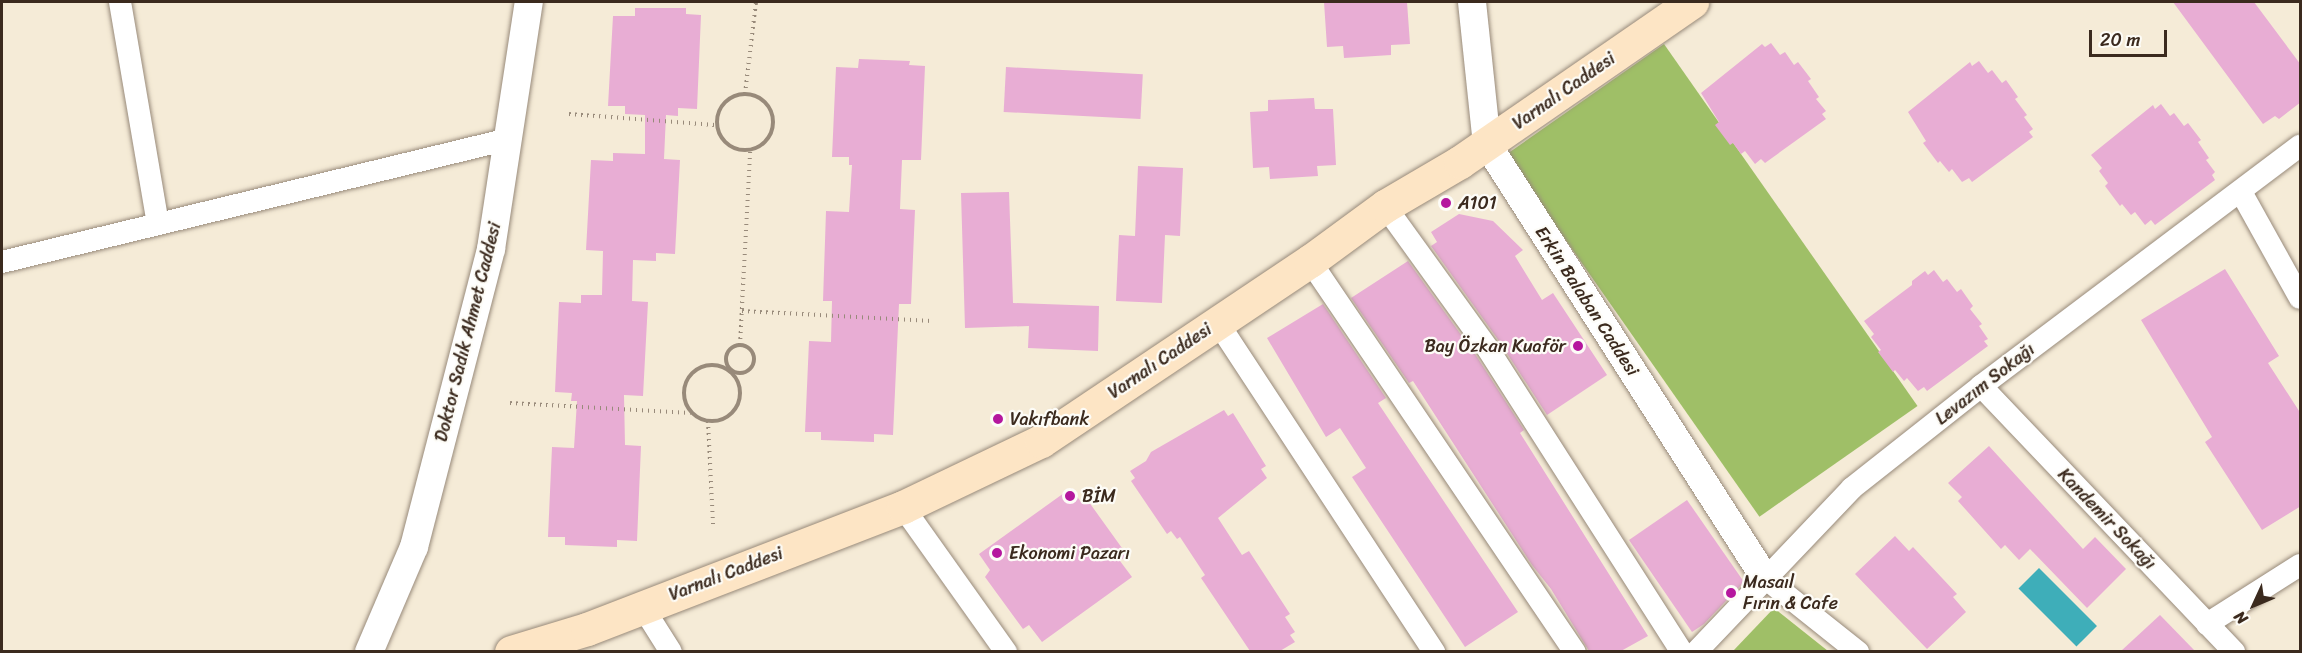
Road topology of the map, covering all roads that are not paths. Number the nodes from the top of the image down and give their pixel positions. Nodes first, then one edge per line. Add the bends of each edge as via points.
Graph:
1 (120, 2) edge
2 (529, 2) edge
3 (1472, 2) edge
4 (1692, 2) edge
5 (508, 139) junction
6 (1487, 144) junction
7 (2301, 146) edge
8 (2241, 192) junction
9 (1384, 206) junction
10 (158, 224) junction
11 (1310, 261) junction
12 (2, 262) edge
13 (2301, 298) edge
14 (1218, 322) junction
15 (1981, 386) junction
16 (903, 507) junction
17 (2301, 565) edge
18 (1765, 578) junction
19 (642, 606) junction
20 (2207, 624) junction
21 (369, 651) edge
22 (511, 651) edge
23 (671, 651) edge
24 (1006, 651) edge
25 (1434, 651) edge
26 (1575, 651) edge
27 (1682, 651) edge
28 (1696, 651) edge
29 (1858, 651) edge
30 (2234, 651) edge

1 - 10 street
2 - 5 street, Doktor Sadık Ahmet Caddesi
3 - 6 street, Erkin Balaban Caddesi
4 - 6 main road, Varnalı Caddesi
5 - 10 street
5 - 21 street, Doktor Sadık Ahmet Caddesi via 491,249 414,547
6 - 9 main road, Varnalı Caddesi
6 - 18 street, Erkin Balaban Caddesi
7 - 8 street, Levazım Sokağı
8 - 13 street
8 - 15 street, Levazım Sokağı
9 - 11 main road, Varnalı Caddesi
9 - 27 street via 1488,349
10 - 12 street
11 - 14 main road, Varnalı Caddesi
11 - 26 street
14 - 16 main road, Varnalı Caddesi via 1041,441
14 - 25 street
15 - 18 street, Levazım Sokağı via 1852,488
15 - 20 street, Kandemir Sokağı
16 - 19 main road, Varnalı Caddesi
16 - 24 street
17 - 20 street
18 - 28 street, Levazım Sokağı
18 - 29 street
19 - 22 main road, Varnalı Caddesi via 587,629
19 - 23 street
20 - 30 street, Kandemir Sokağı

